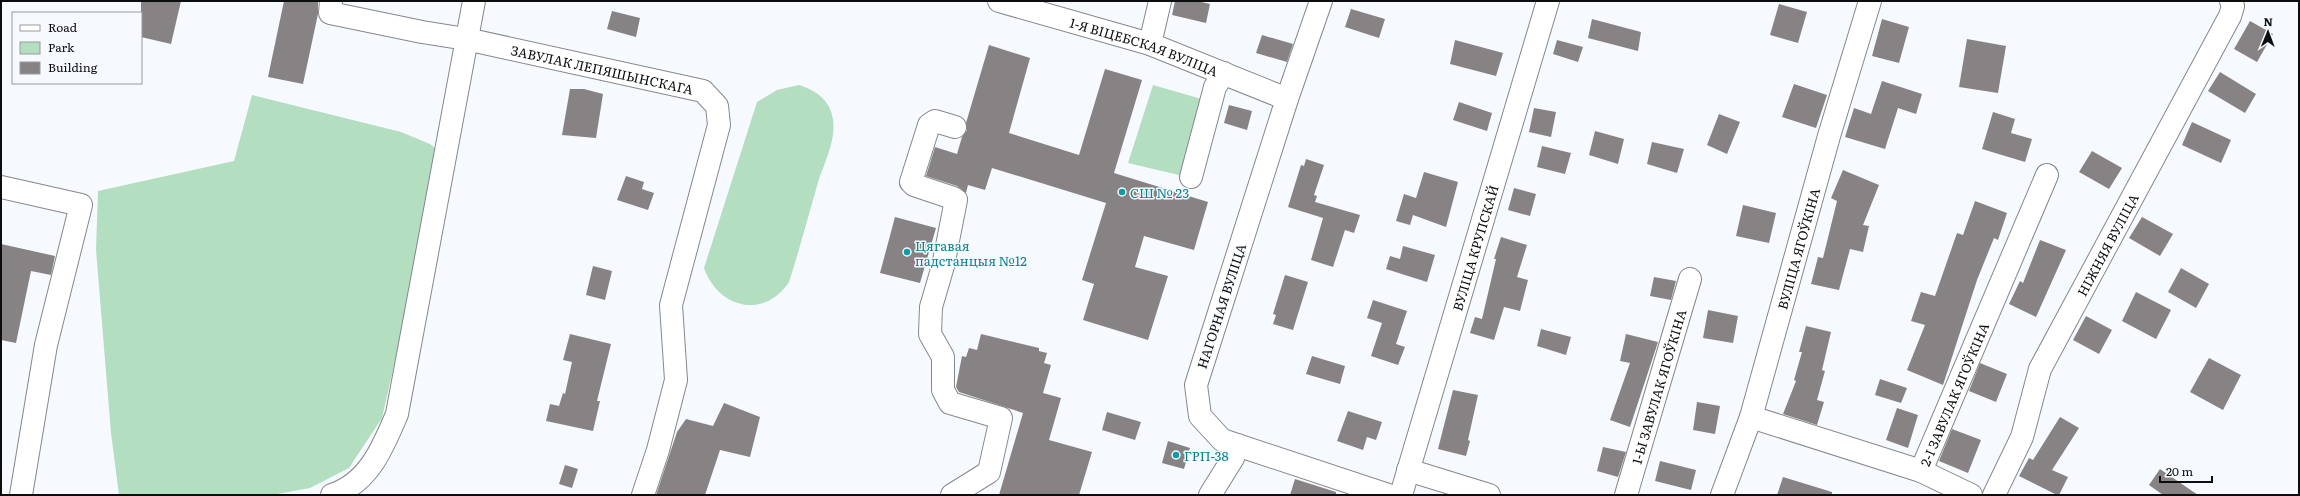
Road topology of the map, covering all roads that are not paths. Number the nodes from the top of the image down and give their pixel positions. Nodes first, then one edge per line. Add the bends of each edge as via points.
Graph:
1 (331, 1) edge
2 (474, 1) edge
3 (999, 1) edge
4 (1160, 1) edge
5 (1321, 1) edge
6 (1548, 1) edge
7 (1870, 1) edge
8 (2231, 1) edge
9 (466, 39) junction
10 (1150, 44) junction
11 (1224, 74) junction
12 (1287, 99) junction
13 (955, 127) dead end
14 (2047, 175) dead end
15 (1191, 177) dead end
16 (1, 187) edge
17 (1690, 279) dead end
18 (1751, 417) junction
19 (1237, 445) junction
20 (1408, 470) junction
21 (1921, 471) junction
22 (1332, 487) edge
23 (21, 495) edge
24 (332, 495) edge
25 (643, 495) edge
26 (952, 495) edge
27 (1210, 495) edge
28 (1388, 495) edge
29 (1401, 495) edge
30 (1489, 495) edge
31 (1626, 495) edge
32 (1722, 495) edge
33 (1971, 495) edge
34 (1994, 495) edge

1 - 9 street, ЗАВУЛАК ЛЕПЯШЫНСКАГА via 330,13
2 - 9 street
3 - 10 street, 1-Я ВІЦЕБСКАЯ ВУЛІЦА
4 - 10 street
5 - 12 street, НАГОРНАЯ ВУЛІЦА
6 - 20 street, ВУЛІЦА КРУПСКАЙ
7 - 18 street, ВУЛІЦА ЯГОЎКІНА via 1829,136
8 - 34 street, НІЖНЯЯ ВУЛІЦА via 2233,6 2230,16 2040,369 2022,437
9 - 24 street via 397,414 382,450 364,475
9 - 25 street, ЗАВУЛАК ЛЕПЯШЫНСКАГА via 703,91 716,106 719,125 671,305 676,380 658,450
10 - 11 street, 1-Я ВІЦЕБСКАЯ ВУЛІЦА
11 - 12 street, 1-Я ВІЦЕБСКАЯ ВУЛІЦА
11 - 15 street via 1215,87
12 - 19 street, НАГОРНАЯ ВУЛІЦА via 1196,385 1200,416 1222,440
13 - 26 street via 935,121 929,125 911,182 956,200 932,307 930,334 943,357 943,390 950,403 1001,418 989,472
14 - 21 street, 2-І ЗАВУЛАК ЯГОЎКІНА
16 - 23 street via 81,205 46,345
17 - 31 street, 1-Ы ЗАВУЛАК ЯГОЎКІНА
18 - 21 street, 2-І ЗАВУЛАК ЯГОЎКІНА
18 - 32 street, ВУЛІЦА ЯГОЎКІНА
19 - 22 street, НАГОРНАЯ ВУЛІЦА
19 - 27 street
20 - 29 street, ВУЛІЦА КРУПСКАЙ
20 - 30 street
21 - 33 street
22 - 28 street, НАГОРНАЯ ВУЛІЦА

